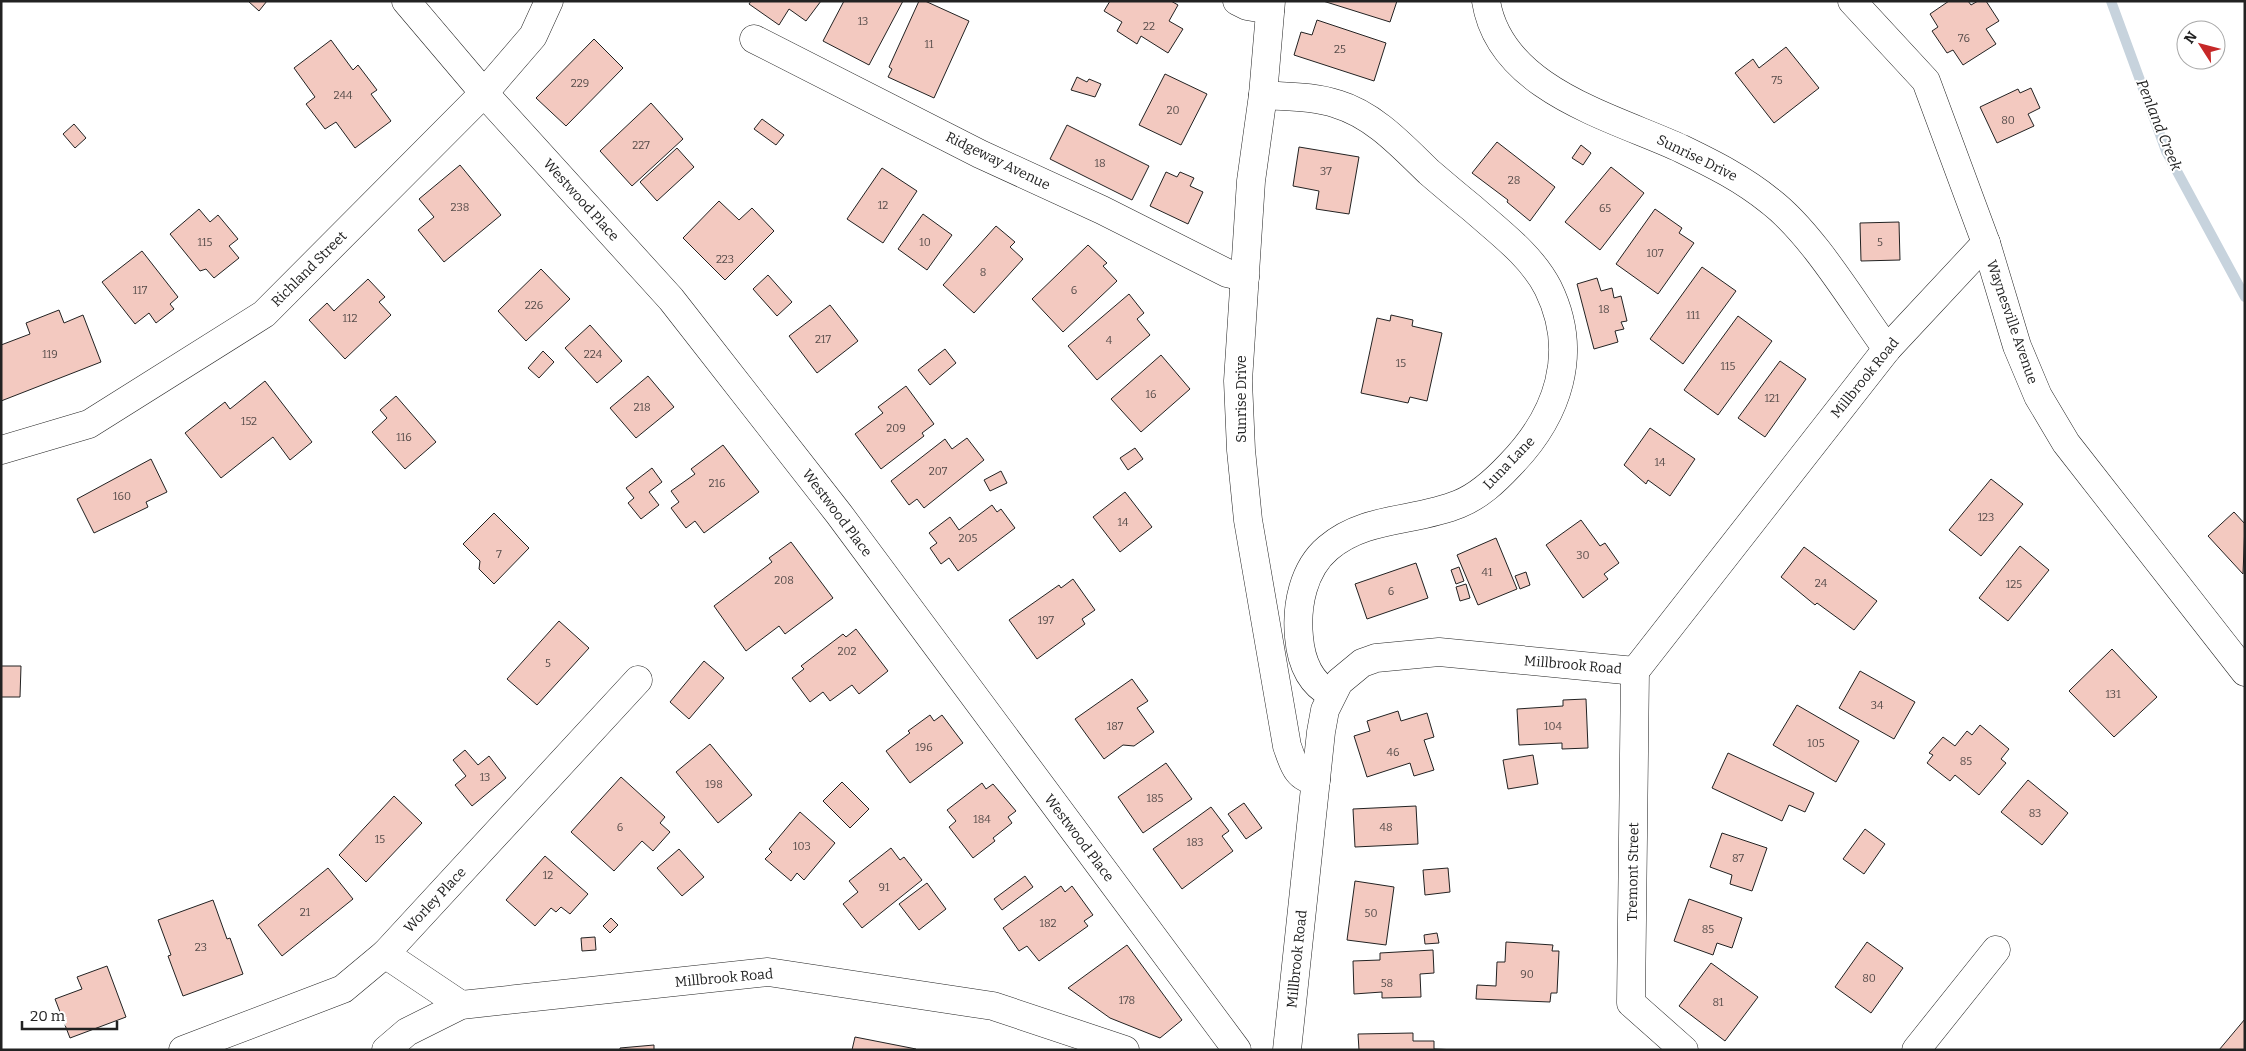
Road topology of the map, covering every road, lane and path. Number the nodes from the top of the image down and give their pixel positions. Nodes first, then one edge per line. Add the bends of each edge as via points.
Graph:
1 (406, 1) edge
2 (549, 1) edge
3 (1237, 1) edge
4 (1486, 1) edge
5 (1852, 1) edge
6 (1270, 6) edge
7 (754, 39) dead end
8 (484, 93) junction
9 (1263, 95) junction
10 (1986, 243) junction
11 (1245, 277) junction
12 (1887, 349) junction
13 (1, 450) edge
14 (1635, 671) junction
15 (2245, 672) edge
16 (638, 680) dead end
17 (1331, 694) junction
18 (1316, 780) junction
19 (1996, 950) dead end
20 (385, 954) junction
21 (461, 1004) junction
22 (183, 1050) edge
23 (386, 1050) edge
24 (1126, 1050) edge
25 (1236, 1050) edge
26 (1287, 1050) edge
27 (1684, 1050) edge
28 (1916, 1050) edge

1 - 8 street, Westwood Place
2 - 8 street, Richland Street via 533,36
3 - 6 street via 1247,6
4 - 12 street, Sunrise Drive via 1494,28 1509,54 1558,94 1682,149 1741,179 1772,202 1816,250
5 - 10 street, Waynesville Avenue via 1926,81
6 - 9 street, Sunrise Drive
7 - 11 street, Ridgeway Avenue via 980,154 1102,210 1227,273
8 - 13 street, Richland Street via 264,314 89,424
8 - 25 street, Westwood Place via 683,314 838,514
9 - 11 street, Sunrise Drive via 1251,181
9 - 17 street, Luna Lane via 1338,104 1365,116 1395,139 1532,264 1547,286 1562,330 1563,364 1545,421 1533,440 1500,476 1460,504 1358,530 1327,549 1308,574 1300,606 1299,640 1308,672 1316,684
10 - 12 street, Millbrook Road
10 - 15 street, Waynesville Avenue via 2017,346 2038,396 2066,443
11 - 18 street, Sunrise Drive via 1238,381 1248,520 1287,746 1296,770 1302,776
12 - 14 street, Millbrook Road
14 - 17 street, Millbrook Road via 1439,652 1376,658 1362,663 1339,682
14 - 27 street, Tremont Street via 1631,1003
16 - 20 street, Worley Place
17 - 18 street, Millbrook Road via 1321,732
18 - 26 street, Millbrook Road
19 - 28 street
20 - 21 street
20 - 22 street, Worley Place via 343,989
21 - 23 street, Millbrook Road via 407,1032
21 - 24 street, Millbrook Road via 768,972 993,1006

